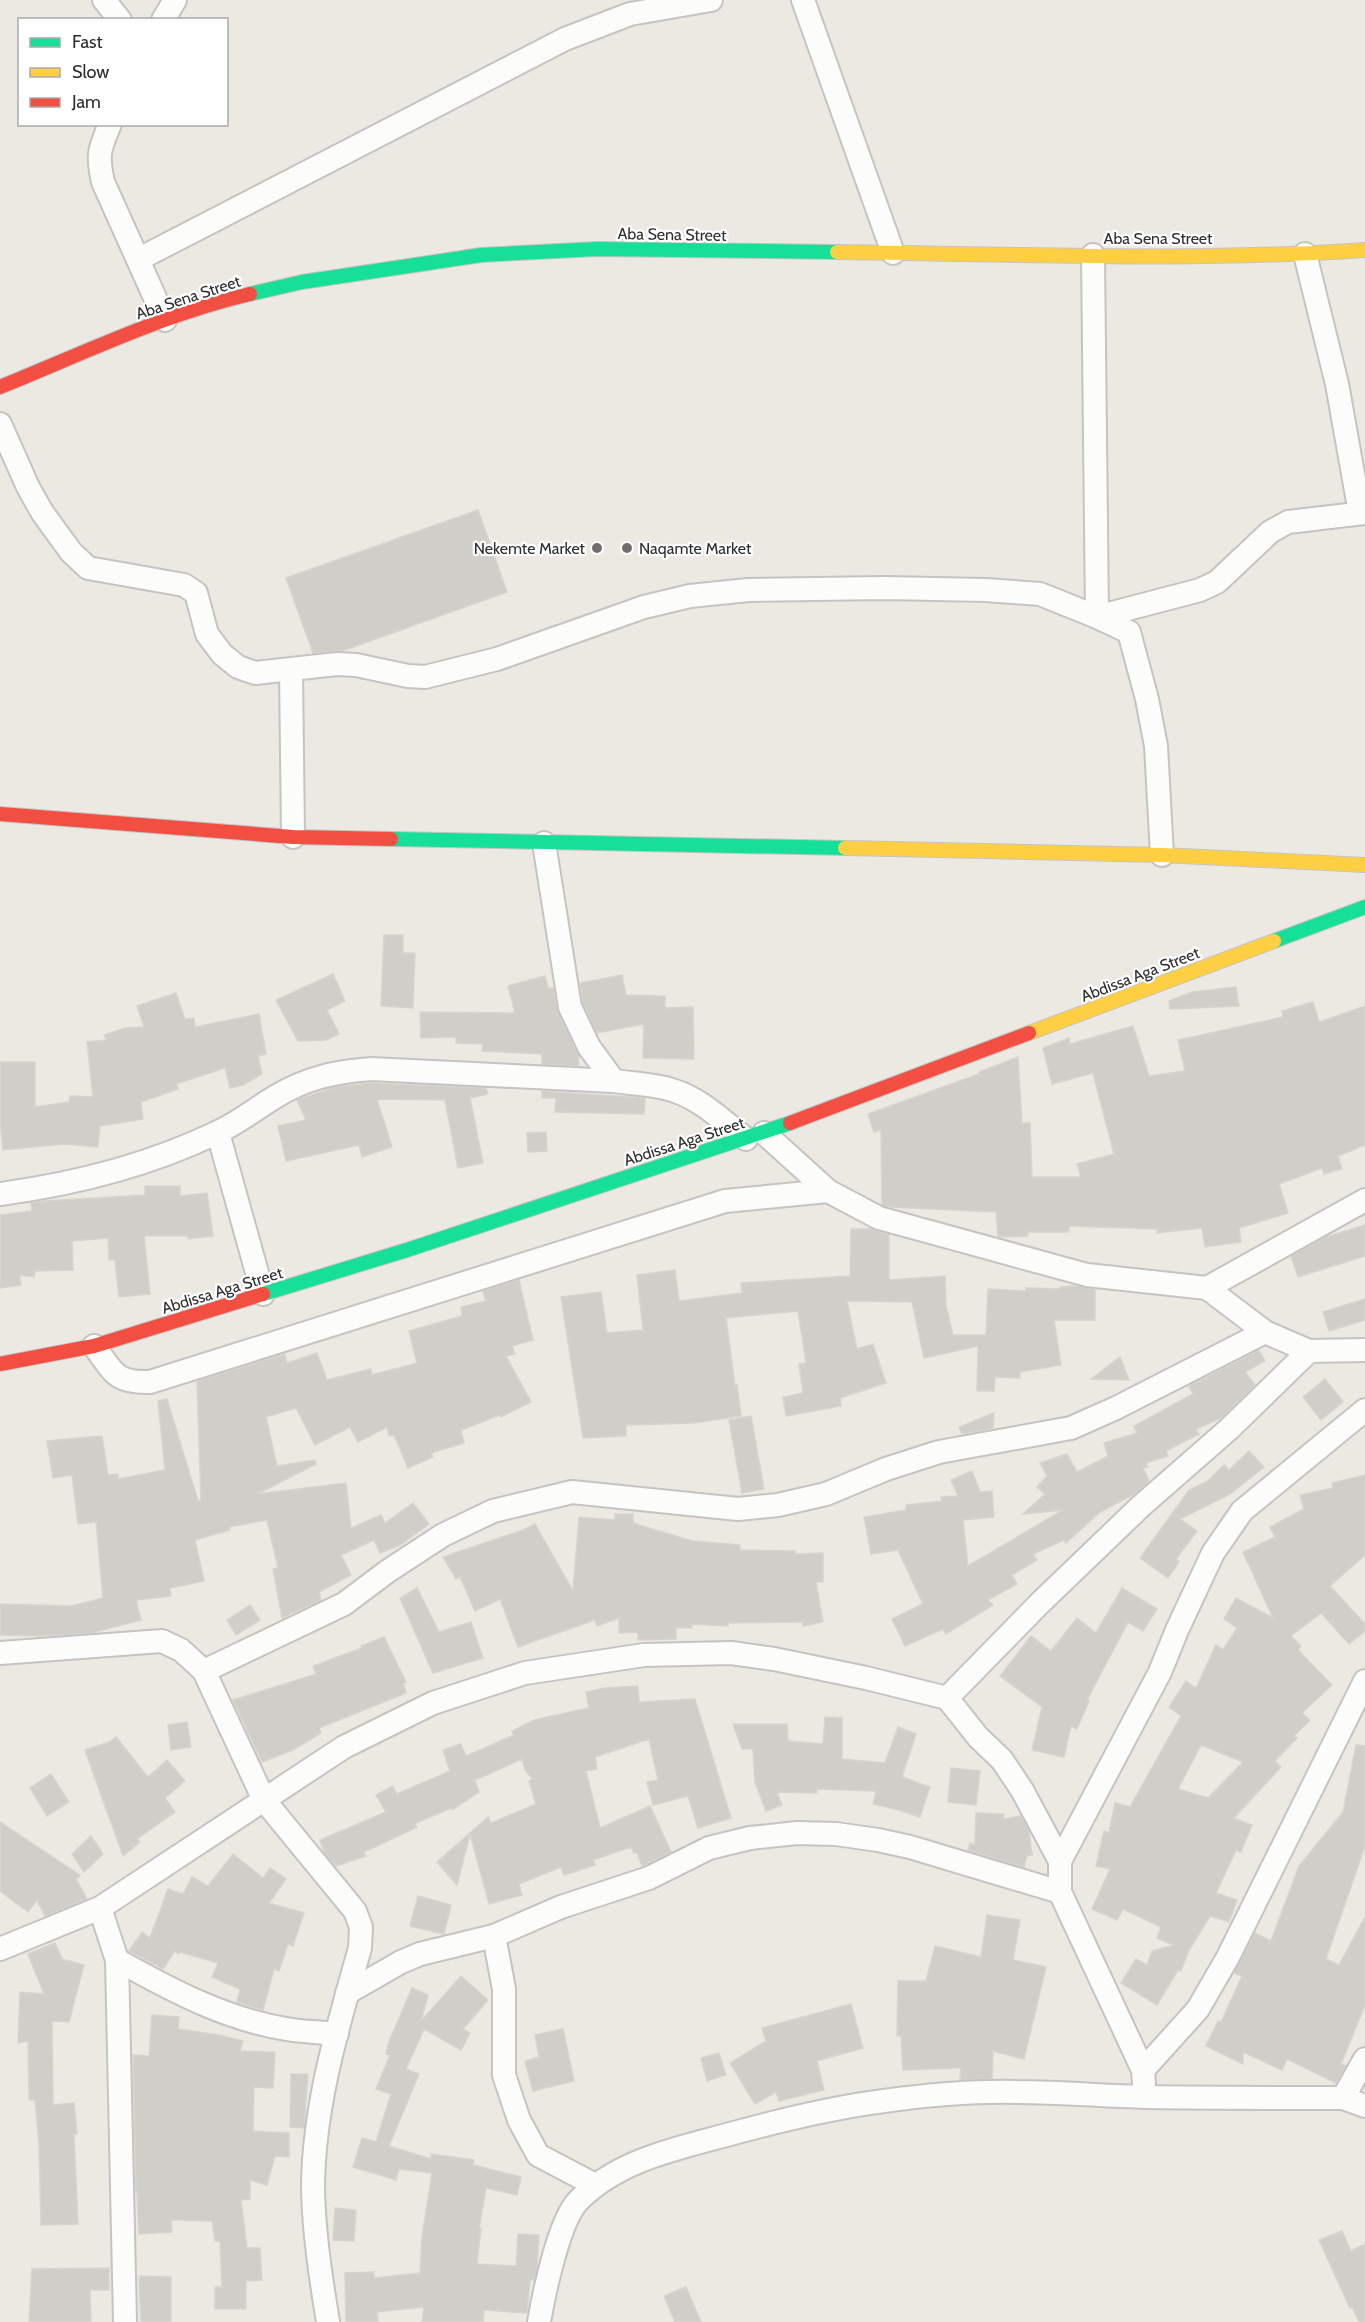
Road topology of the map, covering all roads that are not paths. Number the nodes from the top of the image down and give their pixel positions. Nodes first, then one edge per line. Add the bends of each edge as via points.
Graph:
1 (104, 0) edge
2 (175, 0) edge
3 (711, 0) edge
4 (803, 0) edge
5 (118, 18) edge
6 (164, 18) edge
7 (110, 126) edge
8 (1365, 250) edge
9 (893, 253) junction
10 (1305, 254) junction
11 (1094, 255) junction
12 (139, 259) junction
13 (165, 320) junction
14 (0, 387) edge
15 (0, 424) edge
16 (1363, 513) edge
17 (1097, 617) junction
18 (291, 670) junction
19 (0, 814) edge
20 (293, 837) junction
21 (544, 843) junction
22 (1162, 855) junction
23 (1365, 865) edge
24 (1365, 907) edge
25 (614, 1082) junction
26 (218, 1133) junction
27 (755, 1136) junction
28 (828, 1191) junction
29 (0, 1194) edge
30 (1365, 1200) edge
31 (1207, 1288) junction
32 (263, 1294) junction
33 (1265, 1332) junction
34 (94, 1346) junction
35 (1365, 1350) edge
36 (1309, 1351) junction
37 (0, 1364) edge
38 (1365, 1410) edge
39 (0, 1653) edge
40 (204, 1671) junction
41 (1365, 1681) edge
42 (947, 1698) junction
43 (264, 1800) junction
44 (1060, 1861) junction
45 (1060, 1892) junction
46 (100, 1908) junction
47 (494, 1936) junction
48 (0, 1949) edge
49 (117, 1960) junction
50 (347, 1993) junction
51 (337, 2034) junction
52 (1365, 2059) edge
53 (1143, 2070) junction
54 (1145, 2097) junction
55 (1343, 2098) junction
56 (1365, 2106) edge
57 (595, 2185) junction
58 (125, 2322) edge
59 (328, 2322) edge
60 (539, 2322) edge

1 - 5 street
2 - 6 street
3 - 12 street via 630,14 565,39
4 - 9 street
7 - 12 street via 99,149 99,165
8 - 10 main road, Aba Sena Street
9 - 11 main road, Aba Sena Street
9 - 13 main road, Aba Sena Street via 597,249 518,252 302,282 228,299
10 - 11 main road, Aba Sena Street
10 - 16 street
11 - 17 street
12 - 13 street
13 - 14 main road, Aba Sena Street
15 - 18 street via 42,512 88,568 184,585 196,593 207,634 238,667 255,673
16 - 17 street via 1288,522 1270,532 1217,582
17 - 18 street via 1040,594 884,588 748,590 690,596 644,607 497,658 425,677 346,664
17 - 22 street via 1129,632 1156,746
18 - 20 street
19 - 20 main road
20 - 21 main road
21 - 22 main road
21 - 25 street via 570,1007 589,1047
22 - 23 main road
24 - 27 main road, Abdissa Aga Street
25 - 26 street via 371,1069 336,1071 278,1095
25 - 27 street via 674,1090
26 - 29 street via 86,1180
26 - 32 street
27 - 28 street
27 - 32 main road, Abdissa Aga Street
28 - 31 street via 879,1218 1087,1275
28 - 34 street via 725,1201 150,1382 119,1379
30 - 31 street
31 - 33 street
32 - 34 main road, Abdissa Aga Street
33 - 36 street
33 - 40 street via 1071,1428 939,1452 826,1494 738,1509 572,1492 493,1511 443,1535 344,1604
34 - 37 main road, Abdissa Aga Street
35 - 36 street
36 - 42 street via 1041,1602
38 - 44 street via 1242,1511 1227,1531 1213,1553 1160,1672
39 - 40 street via 162,1641 181,1650
40 - 43 street
41 - 53 street via 1228,1957 1198,2008
42 - 43 street via 866,1678 731,1653 644,1655 580,1663 525,1673 434,1703 344,1747
42 - 44 street via 1002,1760
43 - 46 street
43 - 50 street via 355,1911 362,1927
44 - 45 street
45 - 47 street via 910,1847 836,1834 797,1833 709,1848 649,1878 561,1907
45 - 53 street
46 - 48 street
46 - 49 street
47 - 50 street via 411,1958
47 - 57 street via 504,1989 504,2075 519,2120 538,2155
49 - 51 street via 200,2004 286,2029
49 - 58 street
50 - 51 street
51 - 59 street via 318,2124 313,2191
52 - 55 street
53 - 54 street
54 - 55 street
54 - 57 street via 1016,2092 833,2108 671,2150 626,2166
55 - 56 street
57 - 60 street via 576,2203 567,2222 553,2259

